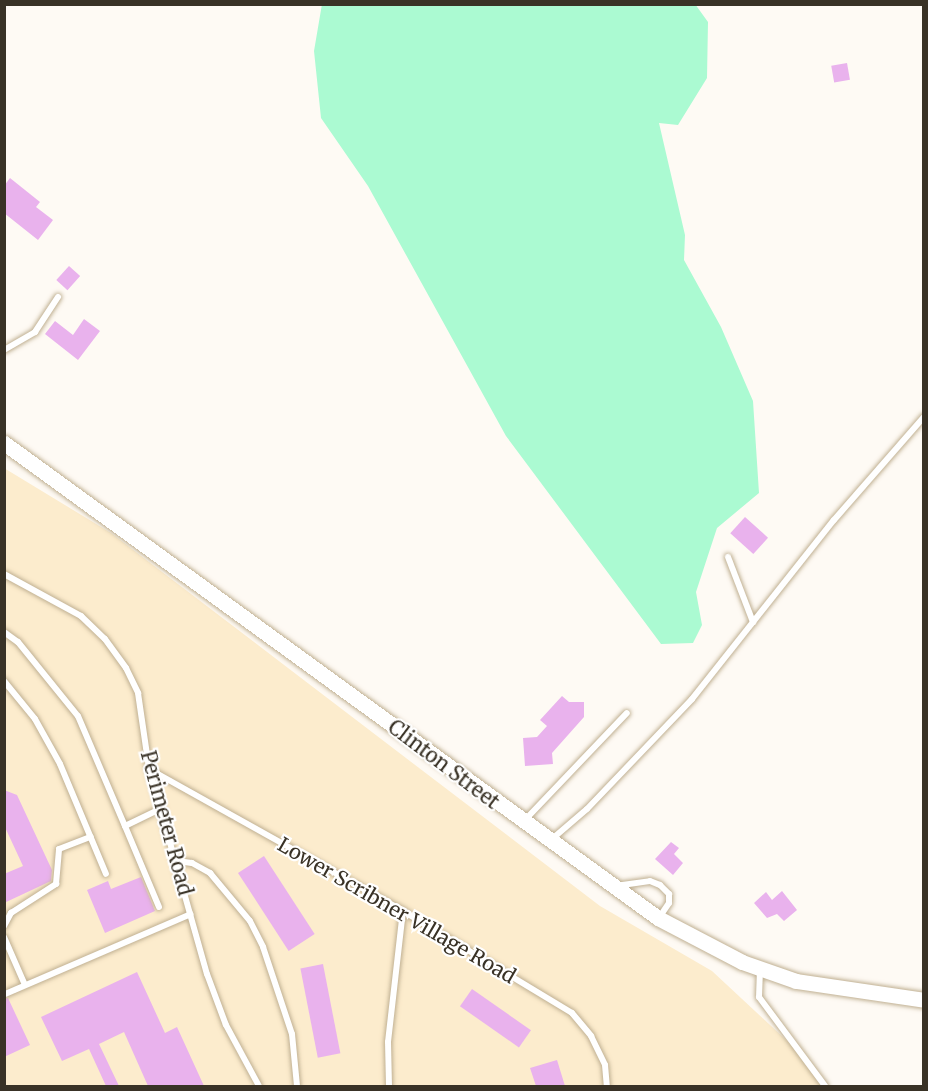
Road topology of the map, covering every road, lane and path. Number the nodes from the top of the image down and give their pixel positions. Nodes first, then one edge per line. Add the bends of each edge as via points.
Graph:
1 (58, 297) dead end
2 (4, 350) edge
3 (924, 417) edge
4 (4, 442) edge
5 (728, 557) dead end
6 (4, 574) edge
7 (753, 622) junction
8 (4, 633) edge
9 (4, 681) edge
10 (627, 713) dead end
11 (149, 768) junction
12 (162, 808) junction
13 (523, 822) junction
14 (125, 826) junction
15 (91, 837) junction
16 (549, 842) junction
17 (177, 861) junction
18 (106, 874) dead end
19 (612, 886) junction
20 (159, 907) dead end
21 (403, 911) junction
22 (191, 914) junction
23 (658, 918) junction
24 (4, 926) edge
25 (4, 937) edge
26 (760, 969) junction
27 (25, 985) junction
28 (5, 994) edge
29 (924, 1000) edge
30 (259, 1086) edge
31 (297, 1086) edge
32 (388, 1086) edge
33 (607, 1086) edge
34 (825, 1086) edge

1 - 2 lane via 35,332
3 - 7 lane
4 - 13 street, Clinton Street
5 - 7 lane
6 - 11 lane, Perimeter Road via 81,616 105,639 138,693
7 - 16 lane via 685,706 587,809
8 - 14 lane via 18,642 78,716
9 - 15 lane via 35,719 60,764
10 - 13 lane
11 - 12 lane, Perimeter Road
11 - 21 lane, Lower Scribner Village Road
12 - 14 lane
12 - 17 lane, Perimeter Road
13 - 16 street, Clinton Street
14 - 20 lane
15 - 18 lane
15 - 24 lane via 60,849 56,884 12,913
16 - 19 street, Clinton Street
17 - 22 lane, Perimeter Road
17 - 31 lane via 192,863 210,873 250,921 292,1034
19 - 23 street, Clinton Street
19 - 23 lane via 650,880 660,885 669,894 669,903
21 - 32 lane via 388,1042
21 - 33 lane, Lower Scribner Village Road via 572,1013 591,1036 605,1065
22 - 27 lane
22 - 30 lane, Perimeter Road via 226,1025
23 - 26 street, Clinton Street via 693,939
25 - 27 lane
26 - 29 street, Clinton Street via 834,989
26 - 34 lane via 759,997
27 - 28 lane

